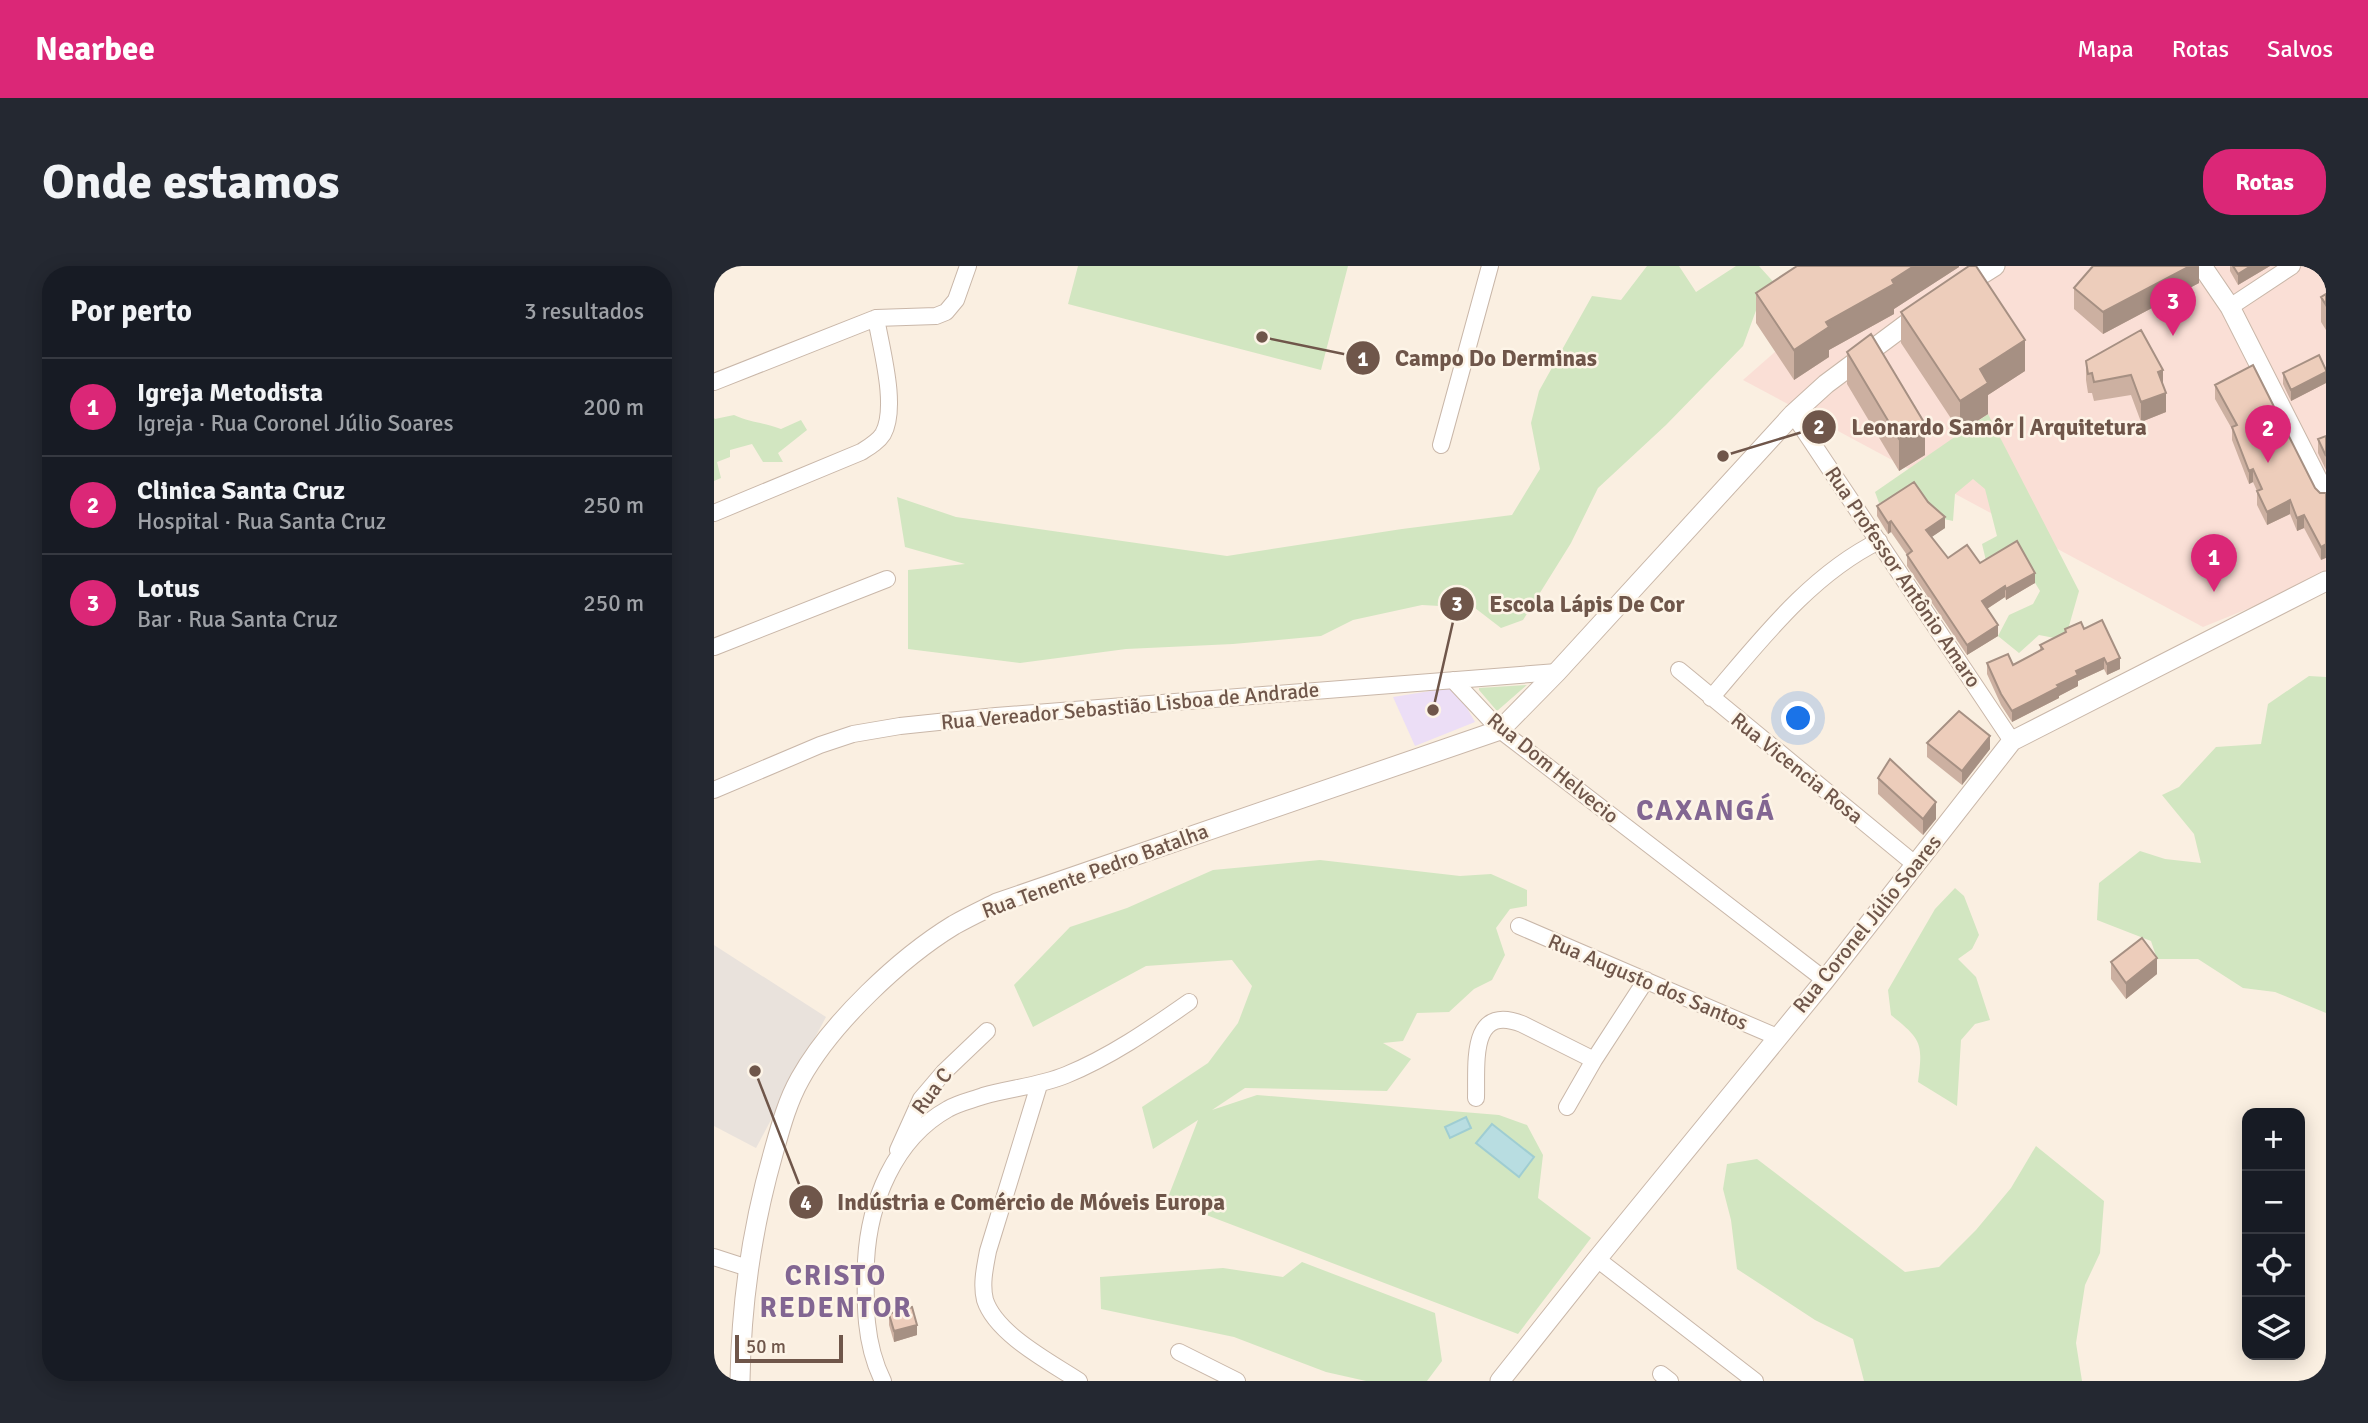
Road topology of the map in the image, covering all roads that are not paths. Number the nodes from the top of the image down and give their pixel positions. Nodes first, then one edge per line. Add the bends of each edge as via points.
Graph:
1 (968, 266) edge
2 (1490, 266) edge
3 (1995, 266) edge
4 (2202, 266) edge
5 (2292, 266) edge
6 (2230, 307) junction
7 (876, 318) junction
8 (714, 382) edge
9 (1793, 414) junction
10 (1441, 445) dead end
11 (2326, 496) edge
12 (714, 513) edge
13 (1879, 541) junction
14 (887, 579) dead end
15 (2326, 581) edge
16 (714, 647) edge
17 (1679, 670) dead end
18 (1558, 672) junction
19 (1452, 680) junction
20 (1711, 698) junction
21 (1500, 730) junction
22 (2012, 741) junction
23 (714, 790) edge
24 (1916, 864) junction
25 (1520, 926) dead end
26 (1646, 980) junction
27 (1825, 980) junction
28 (1189, 1002) dead end
29 (987, 1031) dead end
30 (1777, 1037) junction
31 (1594, 1060) junction
32 (1039, 1085) junction
33 (1476, 1098) dead end
34 (1567, 1107) dead end
35 (893, 1162) junction
36 (714, 1257) edge
37 (1597, 1259) junction
38 (748, 1268) junction
39 (1180, 1352) dead end
40 (740, 1381) edge
41 (883, 1381) edge
42 (1079, 1381) edge
43 (1237, 1381) edge
44 (1500, 1381) edge
45 (1755, 1381) edge

1 - 7 street via 956,300 946,312
2 - 10 street
3 - 9 street via 1862,355
4 - 6 street
5 - 6 street
6 - 11 street
7 - 8 street
7 - 12 street via 889,400 882,435 861,452
9 - 13 street, Rua Professor Antônio Amaro
9 - 18 street
13 - 20 street via 1818,583
13 - 22 street, Rua Professor Antônio Amaro
14 - 16 street
15 - 22 street, Rua Coronel Júlio Soares
17 - 20 street, Rua Vicencia Rosa
18 - 19 street, Rua Vereador Sebastião Lisboa de Andrade
18 - 21 street
19 - 21 street, Rua Dom Helvecio
19 - 23 street, Rua Vereador Sebastião Lisboa de Andrade via 900,726 820,745
20 - 24 street, Rua Vicencia Rosa
21 - 27 street, Rua Dom Helvecio
21 - 38 street, Rua Tenente Pedro Batalha via 997,903 953,926 857,1006 799,1080 765,1183
22 - 24 street, Rua Coronel Júlio Soares
24 - 27 street, Rua Coronel Júlio Soares
25 - 26 street, Rua Augusto dos Santos
26 - 30 street, Rua Augusto dos Santos
26 - 31 street
27 - 30 street, Rua Coronel Júlio Soares
28 - 32 street via 1096,1062
29 - 35 street, Rua C via 921,1099
30 - 37 street, Rua Coronel Júlio Soares
31 - 33 street via 1509,1019 1490,1021 1478,1051
31 - 34 street
32 - 35 street via 949,1109 922,1127
32 - 42 street via 988,1251 985,1299 1007,1331
35 - 41 street via 867,1238 867,1336
36 - 38 street
37 - 44 street, Rua Coronel Júlio Soares
37 - 45 street
38 - 40 street, Rua Tenente Pedro Batalha
39 - 43 street

